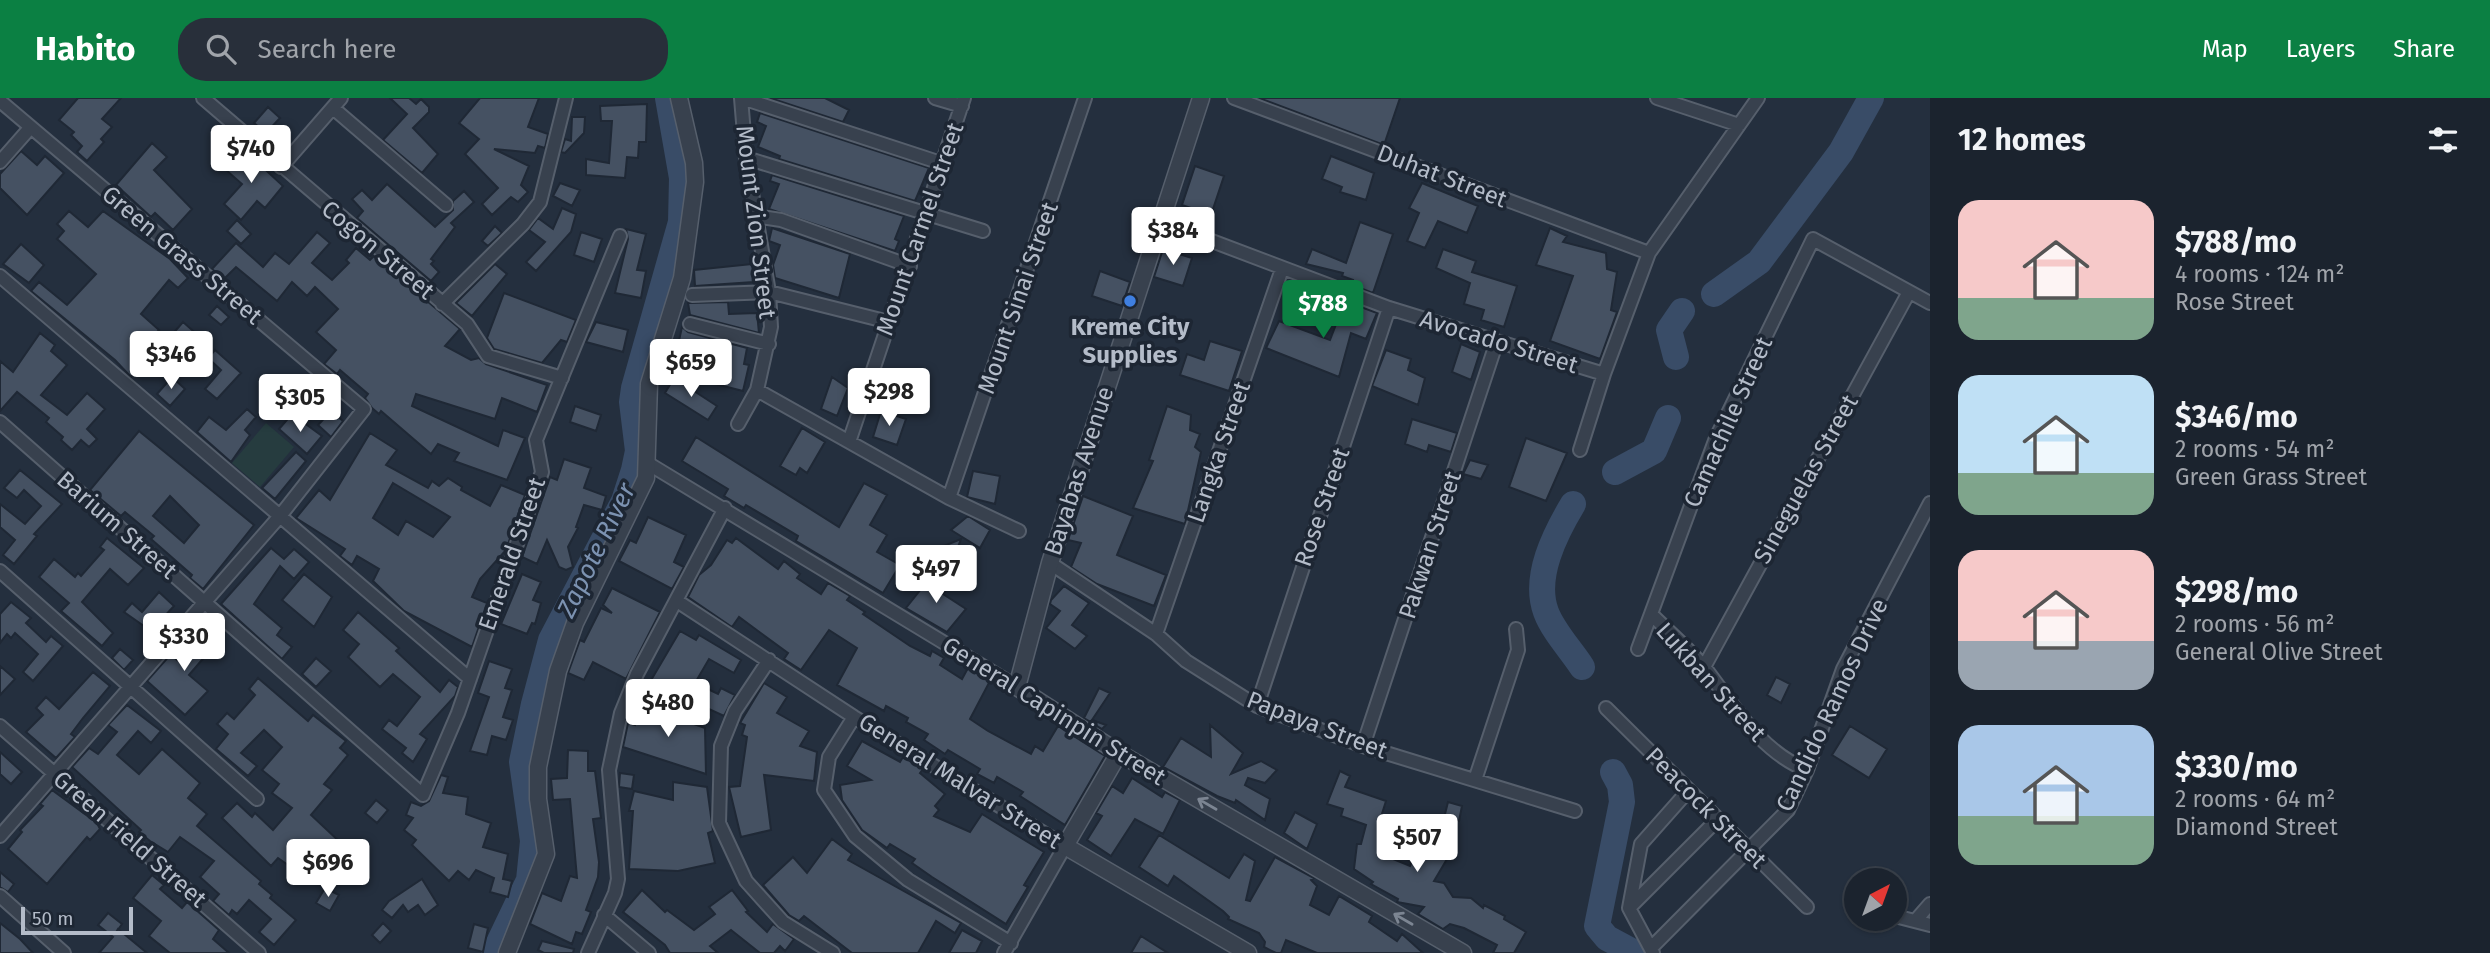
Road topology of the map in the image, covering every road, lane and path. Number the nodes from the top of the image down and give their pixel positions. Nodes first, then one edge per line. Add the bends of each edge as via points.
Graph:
1 (203, 98) edge
2 (566, 98) edge
3 (679, 98) edge
4 (742, 98) edge
5 (935, 98) edge
6 (1085, 98) edge
7 (1201, 98) edge
8 (1234, 98) edge
9 (1657, 98) edge
10 (1758, 98) edge
11 (0, 101) edge
12 (1676, 101) edge
13 (963, 102) edge
14 (337, 103) edge
15 (1739, 125) junction
16 (30, 128) junction
17 (746, 158) junction
18 (0, 162) edge
19 (944, 163) junction
20 (281, 167) junction
21 (446, 205) dead end
22 (926, 215) junction
23 (755, 216) junction
24 (1159, 220) junction
25 (984, 231) dead end
26 (621, 236) dead end
27 (1649, 253) junction
28 (910, 266) junction
29 (1282, 269) junction
30 (0, 276) edge
31 (769, 292) junction
32 (1909, 292) junction
33 (692, 295) dead end
34 (1930, 303) edge
35 (442, 304) junction
36 (1389, 308) junction
37 (889, 322) junction
38 (690, 324) dead end
39 (769, 344) junction
40 (1496, 344) junction
41 (1604, 374) junction
42 (562, 378) junction
43 (757, 390) junction
44 (0, 422) edge
45 (738, 424) dead end
46 (850, 439) junction
47 (1580, 450) dead end
48 (649, 464) junction
49 (950, 498) junction
50 (1930, 503) edge
51 (725, 508) junction
52 (280, 516) junction
53 (1020, 531) dead end
54 (1050, 563) junction
55 (0, 571) edge
56 (677, 601) junction
57 (205, 603) junction
58 (1651, 614) junction
59 (1516, 629) dead end
60 (1156, 634) junction
61 (1639, 649) dead end
62 (769, 660) junction
63 (1704, 667) junction
64 (470, 679) junction
65 (132, 686) junction
66 (1017, 687) junction
67 (1257, 706) junction
68 (1606, 708) dead end
69 (854, 717) junction
70 (0, 726) edge
71 (1363, 746) junction
72 (1119, 753) junction
73 (1807, 771) junction
74 (55, 774) junction
75 (1475, 780) junction
76 (1688, 791) junction
77 (423, 795) joint
78 (257, 799) dead end
79 (1575, 811) dead end
80 (1717, 820) junction
81 (0, 836) edge
82 (1065, 846) junction
83 (1748, 852) junction
84 (0, 896) edge
85 (1930, 904) edge
86 (1807, 907) dead end
87 (1629, 908) junction
88 (604, 915) junction
89 (1908, 918) edge
90 (1916, 920) junction
91 (1930, 925) edge
92 (1008, 948) edge
93 (1652, 951) edge
94 (64, 953) edge
95 (259, 953) edge
96 (507, 953) edge
97 (588, 953) edge
98 (649, 953) edge
99 (833, 953) edge
100 (1248, 953) edge
101 (1462, 953) edge

1 - 20 street, Cogon Street
2 - 35 street via 540,202
3 - 48 street via 695,182 682,278 649,384
4 - 17 street, Mount Zion Street
4 - 19 street
5 - 13 street
6 - 49 street, Mount Sinai Street
7 - 24 street, Bayabas Avenue
8 - 27 street, Duhat Street
9 - 12 street
10 - 15 street
11 - 16 street, Green Grass Street
12 - 15 street
13 - 19 street, Mount Carmel Street
14 - 20 street
14 - 21 street
15 - 27 street
16 - 18 street
16 - 52 street, Green Grass Street via 364,409
17 - 22 street
17 - 23 street, Mount Zion Street
19 - 22 street, Mount Carmel Street
20 - 35 street, Cogon Street
22 - 25 street
22 - 28 street, Mount Carmel Street
23 - 28 street via 780,220
23 - 31 street, Mount Zion Street
24 - 29 street, Avocado Street
24 - 54 street, Bayabas Avenue
26 - 42 street, Emerald Street
27 - 41 street
28 - 37 street, Mount Carmel Street
29 - 36 street, Avocado Street
29 - 60 street, Langka Street
30 - 52 street
31 - 33 street
31 - 37 street
31 - 39 street, Mount Zion Street
32 - 34 street
32 - 58 street, Camachile Street via 1813,239 1716,438
32 - 63 street, Sineguelas Street
35 - 42 street, Cogon Street via 474,331 488,356
36 - 40 street, Avocado Street
36 - 67 street, Rose Street
37 - 46 street, Mount Carmel Street
38 - 39 street
39 - 43 street, Mount Zion Street
40 - 41 street, Avocado Street
40 - 71 street, Pakwan Street
41 - 47 street
42 - 64 street, Emerald Street via 536,440 542,472
43 - 45 street, Mount Zion Street
43 - 46 street
44 - 57 street, Barium Street
46 - 49 street
48 - 51 street, General Capinpin Street
48 - 96 street via 641,491 575,623 558,671 538,768 546,854
49 - 53 street
50 - 73 street, Candido Ramos Drive via 1843,668
51 - 56 street
51 - 66 street, General Capinpin Street
52 - 57 street
52 - 64 street
54 - 60 street, Papaya Street
54 - 66 street, Bayabas Avenue
55 - 65 street
56 - 62 street, General Malvar Street
56 - 88 street via 637,674 614,742 609,770 618,879
57 - 65 street
57 - 77 street, Barium Street
58 - 61 street, Camachile Street
58 - 63 street, Lukban Street
59 - 75 street via 1518,650
60 - 67 street, Papaya Street via 1186,661
62 - 69 street, General Malvar Street
62 - 99 street via 735,711 721,746 719,822 746,881 783,922
63 - 73 street, Lukban Street via 1783,761
64 - 77 street, Emerald Street
65 - 74 street
65 - 78 street
66 - 72 street, General Capinpin Street
67 - 71 street, Papaya Street
68 - 76 street, Peacock Street
69 - 82 street, General Malvar Street
69 - 92 street via 829,757 824,790 855,836 908,880
70 - 74 street, Green Field Street
71 - 75 street, Papaya Street
72 - 82 street
101 -> 72 street, General Capinpin Street
73 - 83 street, Candido Ramos Drive via 1788,810
74 - 81 street
74 - 95 street, Green Field Street
75 - 79 street, Papaya Street
76 - 80 street, Peacock Street
76 - 87 street via 1641,844
80 - 83 street, Peacock Street
80 - 87 street
82 - 92 street
82 - 100 street, General Malvar Street
83 - 86 street, Peacock Street
83 - 93 street, Candido Ramos Drive
84 - 94 street
85 - 90 street
87 - 93 street
88 - 97 street
88 - 98 street
89 - 90 street
90 - 91 street

